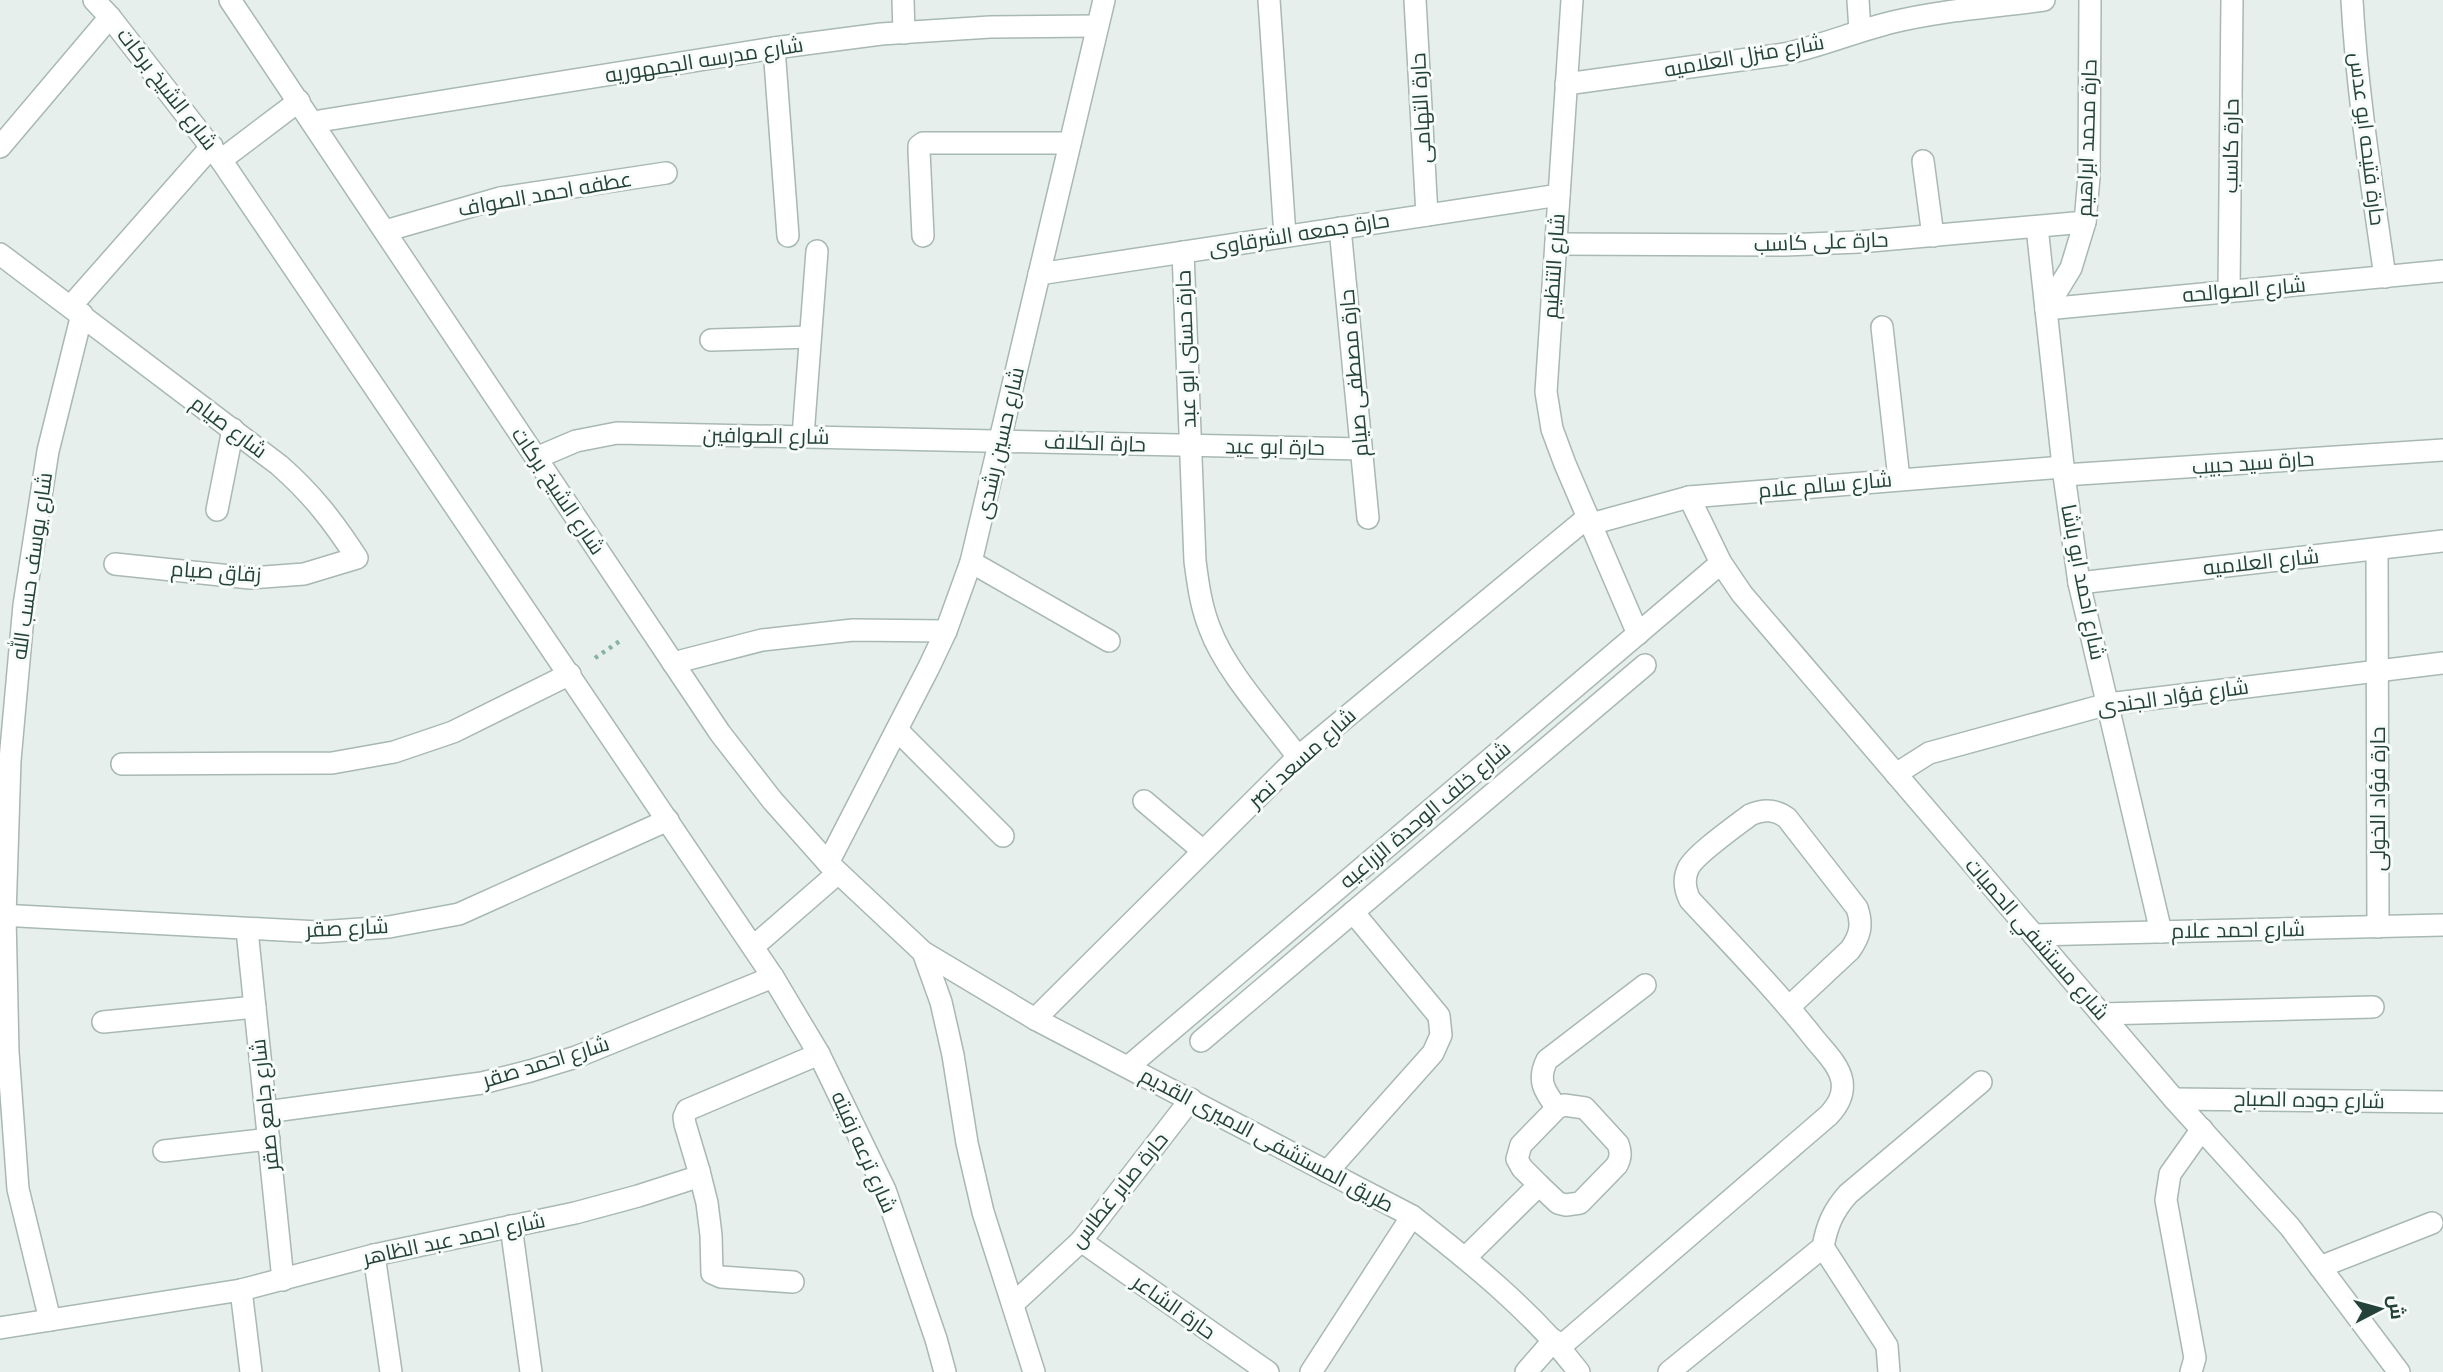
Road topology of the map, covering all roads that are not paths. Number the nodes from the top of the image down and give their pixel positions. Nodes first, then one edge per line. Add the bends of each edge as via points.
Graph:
1 (94, 0) edge
2 (230, 0) edge
3 (903, 0) edge
4 (1104, 0) edge
5 (1269, 0) edge
6 (1415, 0) edge
7 (1572, 0) edge
8 (1858, 0) edge
9 (2044, 0) edge
10 (2090, 0) edge
11 (2232, 0) edge
12 (2352, 0) edge
13 (1963, 6) edge
14 (110, 17) junction
15 (1097, 26) junction
16 (1860, 31) junction
17 (904, 33) junction
18 (774, 48) junction
19 (1566, 84) junction
20 (299, 101) junction
21 (313, 122) junction
22 (1070, 143) junction
23 (0, 147) edge
24 (216, 153) junction
25 (1923, 161) dead end
26 (666, 173) dead end
27 (1559, 195) junction
28 (1427, 215) junction
29 (2085, 222) junction
30 (2037, 226) junction
31 (1340, 228) junction
32 (385, 231) junction
33 (788, 236) dead end
34 (923, 236) dead end
35 (1285, 236) junction
36 (1933, 236) junction
37 (1556, 244) junction
38 (817, 251) dead end
39 (1183, 252) junction
40 (0, 254) edge
41 (2443, 271) edge
42 (1040, 274) junction
43 (2385, 277) junction
44 (2230, 291) junction
45 (2046, 309) junction
46 (76, 310) junction
47 (1882, 327) dead end
48 (810, 337) junction
49 (711, 340) dead end
50 (233, 429) junction
51 (803, 436) junction
52 (1001, 440) junction
53 (1190, 445) junction
54 (1361, 449) junction
55 (2443, 450) edge
56 (536, 458) junction
57 (2064, 471) junction
58 (1899, 479) junction
59 (1689, 497) junction
60 (217, 510) dead end
61 (1368, 518) dead end
62 (1590, 521) junction
63 (2443, 541) edge
64 (2377, 550) junction
65 (356, 558) joint
66 (971, 562) junction
67 (1721, 563) junction
68 (115, 564) dead end
69 (2079, 583) junction
70 (946, 631) junction
71 (1639, 634) junction
72 (1109, 641) dead end
73 (673, 663) junction
74 (2443, 663) edge
75 (1645, 665) dead end
76 (2377, 671) junction
77 (570, 674) junction
78 (2108, 704) junction
79 (897, 730) junction
80 (1298, 757) junction
81 (122, 764) dead end
82 (1896, 774) junction
83 (1144, 802) dead end
84 (668, 820) junction
85 (1003, 836) dead end
86 (1203, 851) junction
87 (833, 868) junction
88 (1353, 912) junction
89 (2, 915) edge
90 (2443, 925) edge
91 (2378, 927) junction
92 (247, 930) junction
93 (2161, 932) junction
94 (2034, 935) junction
95 (754, 946) junction
96 (923, 952) junction
97 (773, 977) junction
98 (1645, 985) dead end
99 (255, 1007) junction
100 (1789, 1007) junction
101 (2372, 1007) dead end
102 (2101, 1014) junction
103 (1035, 1019) junction
104 (103, 1022) dead end
105 (1201, 1041) dead end
106 (819, 1054) junction
107 (1128, 1067) junction
108 (1981, 1082) dead end
109 (2174, 1099) junction
110 (1191, 1100) junction
111 (2443, 1102) edge
112 (1557, 1108) junction
113 (266, 1112) junction
114 (2202, 1129) junction
115 (269, 1139) junction
116 (164, 1151) dead end
117 (699, 1171) junction
118 (1327, 1172) junction
119 (1539, 1185) junction
120 (1412, 1216) junction
121 (2432, 1223) dead end
122 (510, 1226) junction
123 (1081, 1241) junction
124 (1823, 1247) junction
125 (374, 1255) junction
126 (1465, 1258) junction
127 (2320, 1267) junction
128 (284, 1280) junction
129 (793, 1282) dead end
130 (241, 1290) junction
131 (1013, 1304) junction
132 (50, 1320) junction
133 (0, 1328) edge
134 (1557, 1343) junction
135 (251, 1372) edge
136 (391, 1372) edge
137 (531, 1372) edge
138 (945, 1372) edge
139 (1034, 1372) edge
140 (1268, 1372) edge
141 (1311, 1372) edge
142 (1527, 1372) edge
143 (1579, 1372) edge
144 (1669, 1372) edge
145 (1889, 1372) edge
146 (2191, 1372) edge
147 (2399, 1372) edge

1 - 14 street, شارع الشيخ بركات
2 - 20 street, شارع الشيخ بركات
3 - 17 street
4 - 15 street, شارع حسين رشدى
5 - 35 street
6 - 28 street, حارة التهامى
7 - 19 street, شارع التنظيم
8 - 16 street
9 - 13 street, شارع منزل العلاميه
10 - 29 street, حارة محمد ابراهيم
11 - 44 street, حارة كاسب
12 - 43 street, حارة فتيحه ابو عدس via 2359,94
13 - 16 street, شارع منزل العلاميه
14 - 23 street
14 - 24 street, شارع الشيخ بركات
15 - 17 street, شارع مدرسه الجمهوريه
15 - 22 street, شارع حسين رشدى
16 - 19 street, شارع منزل العلاميه via 1784,54
17 - 18 street, شارع مدرسه الجمهوريه
18 - 21 street, شارع مدرسه الجمهوريه
18 - 33 street
19 - 27 street, شارع التنظيم
20 - 21 street, شارع الشيخ بركات
20 - 24 street, شارع يوسف حسب الله
21 - 32 street, شارع الشيخ بركات
22 - 34 street via 923,143 919,146
22 - 42 street, شارع حسين رشدى
24 - 46 street, شارع يوسف حسب الله
24 - 77 street, شارع الشيخ بركات
25 - 36 street
26 - 32 street, عطفه احمد الصواف via 500,198
27 - 28 street, حارة جمعه الشرقاوى
27 - 37 street, شارع التنظيم
28 - 31 street, حارة جمعه الشرقاوى
29 - 30 street, حارة على كاسب
29 - 45 street, حارة محمد ابراهيم via 2071,268
30 - 36 street, حارة على كاسب
30 - 45 street, شارع احمد ابو باشا
31 - 35 street, حارة جمعه الشرقاوى
31 - 54 street, حارة مصطفى صيام
32 - 56 street, شارع الشيخ بركات
35 - 39 street, حارة جمعه الشرقاوى
36 - 37 street, حارة على كاسب via 1785,245
37 - 62 street, شارع التنظيم via 1546,392 1552,429
38 - 48 street
39 - 42 street, حارة جمعه الشرقاوى
39 - 53 street, حارة حسنى ابو عبد
40 - 46 street, شارع صيام
41 - 43 street, شارع الصوالحه
42 - 52 street, شارع حسين رشدى
43 - 44 street, شارع الصوالحه
44 - 45 street, شارع الصوالحه
45 - 57 street, شارع احمد ابو باشا
46 - 50 street, شارع صيام
46 - 89 street, شارع يوسف حسب الله via 24,605
47 - 58 street
48 - 49 street
48 - 51 street
50 - 60 street
50 - 65 street, شارع صيام via 309,492
51 - 52 street, شارع الصوافين
51 - 56 street, شارع الصوافين via 617,433 576,441
52 - 53 street, حارة الكلاف
52 - 66 street, شارع حسين رشدى
53 - 54 street, حارة ابو عيد
53 - 80 street, حارة حسنى ابو عبد via 1195,561 1210,630 1227,662
54 - 61 street, حارة مصطفى صيام
55 - 57 street, حارة سيد حبيب
56 - 73 street, شارع الشيخ بركات
57 - 58 street, شارع سالم علام
57 - 69 street, شارع احمد ابو باشا
58 - 59 street, شارع سالم علام
59 - 62 street, شارع سالم علام
59 - 67 street, شارع مستشفي الحميات
62 - 71 street, شارع التنظيم
62 - 80 street, شارع مسعد نصر
63 - 64 street, شارع العلاميه
64 - 69 street, شارع العلاميه
64 - 76 street, حارة فؤاد الخولى
65 - 68 street, زقاق صيام via 304,574 250,578
66 - 70 street, شارع حسين رشدى
66 - 72 street
67 - 71 street, شارع خلف الوحدة الزراعيه
67 - 82 street, شارع مستشفي الحميات via 1742,594
69 - 78 street, شارع احمد ابو باشا
70 - 73 street via 853,629 775,638
70 - 79 street, شارع حسين رشدى
71 - 107 street, شارع خلف الوحدة الزراعيه
73 - 87 street, شارع الشيخ بركات via 772,800
74 - 76 street, شارع فؤاد الجندى
75 - 88 street
76 - 78 street, شارع فؤاد الجندى
76 - 91 street, حارة فؤاد الخولى
77 - 81 street via 453,732 394,752 332,763
77 - 84 street, شارع الشيخ بركات
78 - 82 street, شارع فؤاد الجندى via 1929,753
78 - 93 street, شارع احمد ابو باشا
79 - 85 street
79 - 87 street, شارع حسين رشدى
80 - 86 street, شارع مسعد نصر
82 - 94 street, شارع مستشفي الحميات
83 - 86 street
84 - 92 street, شارع صقر via 459,914 389,927
84 - 95 street, شارع الشيخ بركات
86 - 103 street, شارع مسعد نصر
87 - 95 street
87 - 96 street, شارع الشيخ بركات
88 - 105 street
88 - 118 street via 1439,1016 1441,1035 1433,1053
89 - 92 street, شارع صقر
89 - 132 street, شارع يوسف حسب الله via 18,1189
90 - 91 street, شارع احمد علام
91 - 93 street, شارع احمد علام
92 - 99 street, شارع جامع صقر
93 - 94 street, شارع احمد علام
94 - 102 street, شارع مستشفي الحميات
95 - 97 street, شارع ترعه زفيته
96 - 103 street, طريق المستشفى الاميرى القديم
96 - 131 street via 944,1015 980,1201
97 - 106 street, شارع ترعه زفيته
97 - 113 street, شارع احمد صقر via 530,1072 482,1083
98 - 112 street via 1547,1060 1542,1086
99 - 104 street
99 - 113 street, شارع جامع صقر
100 - 100 street via 1690,900 1684,881 1689,865 1759,811 1770,810 1787,818 1860,916 1858,939 1850,950
100 - 134 street via 1837,1067 1842,1094 1837,1106
101 - 102 street
102 - 109 street, شارع مستشفي الحميات
103 - 107 street, طريق المستشفى الاميرى القديم
106 - 117 street via 687,1110 685,1124
106 - 138 street, شارع ترعه زفيته via 885,1190
107 - 110 street, طريق المستشفى الاميرى القديم
108 - 124 street via 1848,1194 1830,1218
109 - 111 street, شارع جوده الصباح
109 - 114 street, شارع مستشفي الحميات
110 - 118 street, طريق المستشفى الاميرى القديم
110 - 123 street, حارة صابر غطاس
112 - 119 street via 1518,1151 1519,1164
112 - 119 street via 1571,1104 1585,1108 1618,1144 1620,1159 1586,1198 1574,1205 1558,1203
113 - 115 street, شارع جامع صقر
114 - 127 street, شارع مستشفي الحميات
114 - 146 street via 2170,1174 2167,1187 2195,1358
115 - 116 street
115 - 128 street, شارع جامع صقر
117 - 122 street, شارع احمد عبد الظاهر via 694,1178 638,1196
117 - 129 street via 707,1203 712,1273 721,1278
118 - 120 street, طريق المستشفى الاميرى القديم
119 - 126 street
120 - 126 street, طريق المستشفى الاميرى القديم
120 - 141 street
121 - 127 street
122 - 125 street, شارع احمد عبد الظاهر
122 - 137 street
123 - 131 street, حارة صابر غطاس
123 - 140 street, حارة الشاعر
124 - 144 street
124 - 145 street via 1887,1346
125 - 128 street, شارع احمد عبد الظاهر
125 - 136 street
126 - 134 street, طريق المستشفى الاميرى القديم
127 - 147 street, شارع مستشفي الحميات
128 - 130 street, شارع احمد عبد الظاهر
130 - 132 street, شارع احمد عبد الظاهر
130 - 135 street
131 - 139 street
132 - 133 street, شارع احمد عبد الظاهر
134 - 142 street
134 - 143 street, طريق المستشفى الاميرى القديم

